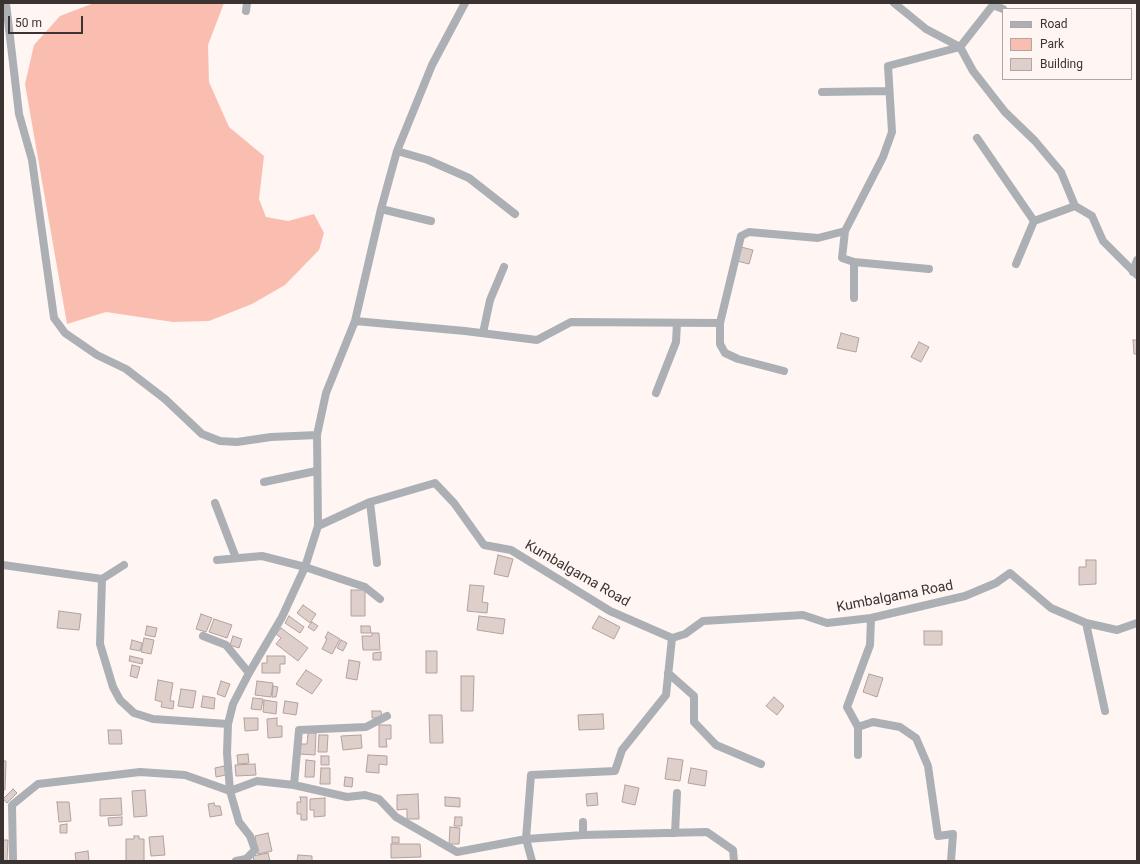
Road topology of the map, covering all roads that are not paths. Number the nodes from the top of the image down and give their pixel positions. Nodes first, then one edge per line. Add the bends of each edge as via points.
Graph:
1 (6, 3) edge
2 (465, 3) edge
3 (894, 3) edge
4 (1002, 9) edge
5 (960, 47) junction
6 (889, 91) junction
7 (822, 92) dead end
8 (977, 138) dead end
9 (397, 151) junction
10 (1075, 206) junction
11 (381, 210) junction
12 (515, 214) dead end
13 (431, 221) dead end
14 (1034, 221) junction
15 (845, 231) junction
16 (1137, 260) edge
17 (854, 262) junction
18 (1016, 264) dead end
19 (504, 267) dead end
20 (929, 269) dead end
21 (1136, 273) edge
22 (854, 298) dead end
23 (355, 322) junction
24 (677, 323) junction
25 (720, 323) junction
26 (483, 333) junction
27 (784, 371) dead end
28 (656, 393) dead end
29 (317, 435) junction
30 (316, 471) junction
31 (264, 482) dead end
32 (370, 502) junction
33 (215, 503) dead end
34 (318, 526) junction
35 (236, 558) junction
36 (217, 560) dead end
37 (377, 563) dead end
38 (3, 565) edge
39 (124, 565) dead end
40 (305, 566) junction
41 (102, 579) junction
42 (380, 599) dead end
43 (871, 618) junction
44 (1086, 623) junction
45 (1137, 623) edge
46 (203, 636) dead end
47 (672, 638) junction
48 (248, 673) junction
49 (668, 673) junction
50 (1105, 711) dead end
51 (387, 716) dead end
52 (228, 724) junction
53 (858, 727) junction
54 (858, 755) dead end
55 (761, 764) dead end
56 (294, 785) junction
57 (230, 790) junction
58 (677, 793) dead end
59 (584, 822) dead end
60 (675, 833) junction
61 (583, 835) junction
62 (526, 839) junction
63 (246, 860) edge
64 (13, 861) edge
65 (236, 861) edge
66 (532, 861) edge
67 (734, 861) edge
68 (952, 861) edge

1 - 29 street via 19,114 32,160 54,318 65,333 97,355 126,369 166,399 202,434 237,442 271,437
2 - 9 street via 432,65
3 - 5 street via 926,29
4 - 5 street via 993,5
5 - 6 street via 888,66
5 - 10 street via 973,71 1005,112 1035,140 1062,172
6 - 7 street
6 - 15 street via 892,132 883,157
8 - 14 street
9 - 11 street
9 - 12 street via 428,160 469,178
10 - 14 street
10 - 21 street via 1092,216 1103,240
11 - 13 street
11 - 23 street
14 - 18 street
15 - 17 street via 842,258
15 - 25 street via 818,238 749,232 741,236
16 - 21 street
17 - 20 street
17 - 22 street
19 - 26 street via 490,300
23 - 26 street
23 - 29 street via 326,393
24 - 25 street
24 - 26 street via 571,322 537,340
24 - 28 street via 676,342
25 - 27 street via 720,344 725,353
29 - 30 street
30 - 31 street
30 - 34 street
32 - 34 street, Kumbalgama Road
32 - 37 street
32 - 47 street, Kumbalgama Road via 435,483 454,503 484,545 511,550 610,611
33 - 35 street
34 - 40 street
35 - 36 street
35 - 40 street via 262,556
38 - 41 street
39 - 41 street
40 - 42 street via 365,587
40 - 48 street via 282,617
41 - 52 street via 100,644 120,700 134,713 153,719
43 - 44 street, Kumbalgama Road via 964,596 996,583 1010,573 1051,608
43 - 47 street, Kumbalgama Road via 828,623 803,615 703,621 685,634
43 - 53 street via 870,645 847,707
44 - 45 street, Kumbalgama Road via 1117,630
44 - 50 street
46 - 48 street via 226,645
47 - 49 street
48 - 52 street via 233,704
49 - 55 street via 694,696 694,722 716,745
49 - 62 street via 666,695 622,750 615,771 531,775
51 - 56 street via 366,727 299,730
52 - 57 street
53 - 54 street
53 - 68 street via 873,722 900,727 916,738 928,766 938,836 953,834
56 - 57 street via 257,781
56 - 62 street via 347,797 365,795 379,799 396,817 457,852
57 - 63 street via 238,822 250,836 254,850
57 - 64 street via 185,774 140,772 38,784 12,805
58 - 60 street
59 - 61 street
60 - 61 street
60 - 67 street via 707,832 733,850
61 - 62 street
62 - 66 street
63 - 65 street

